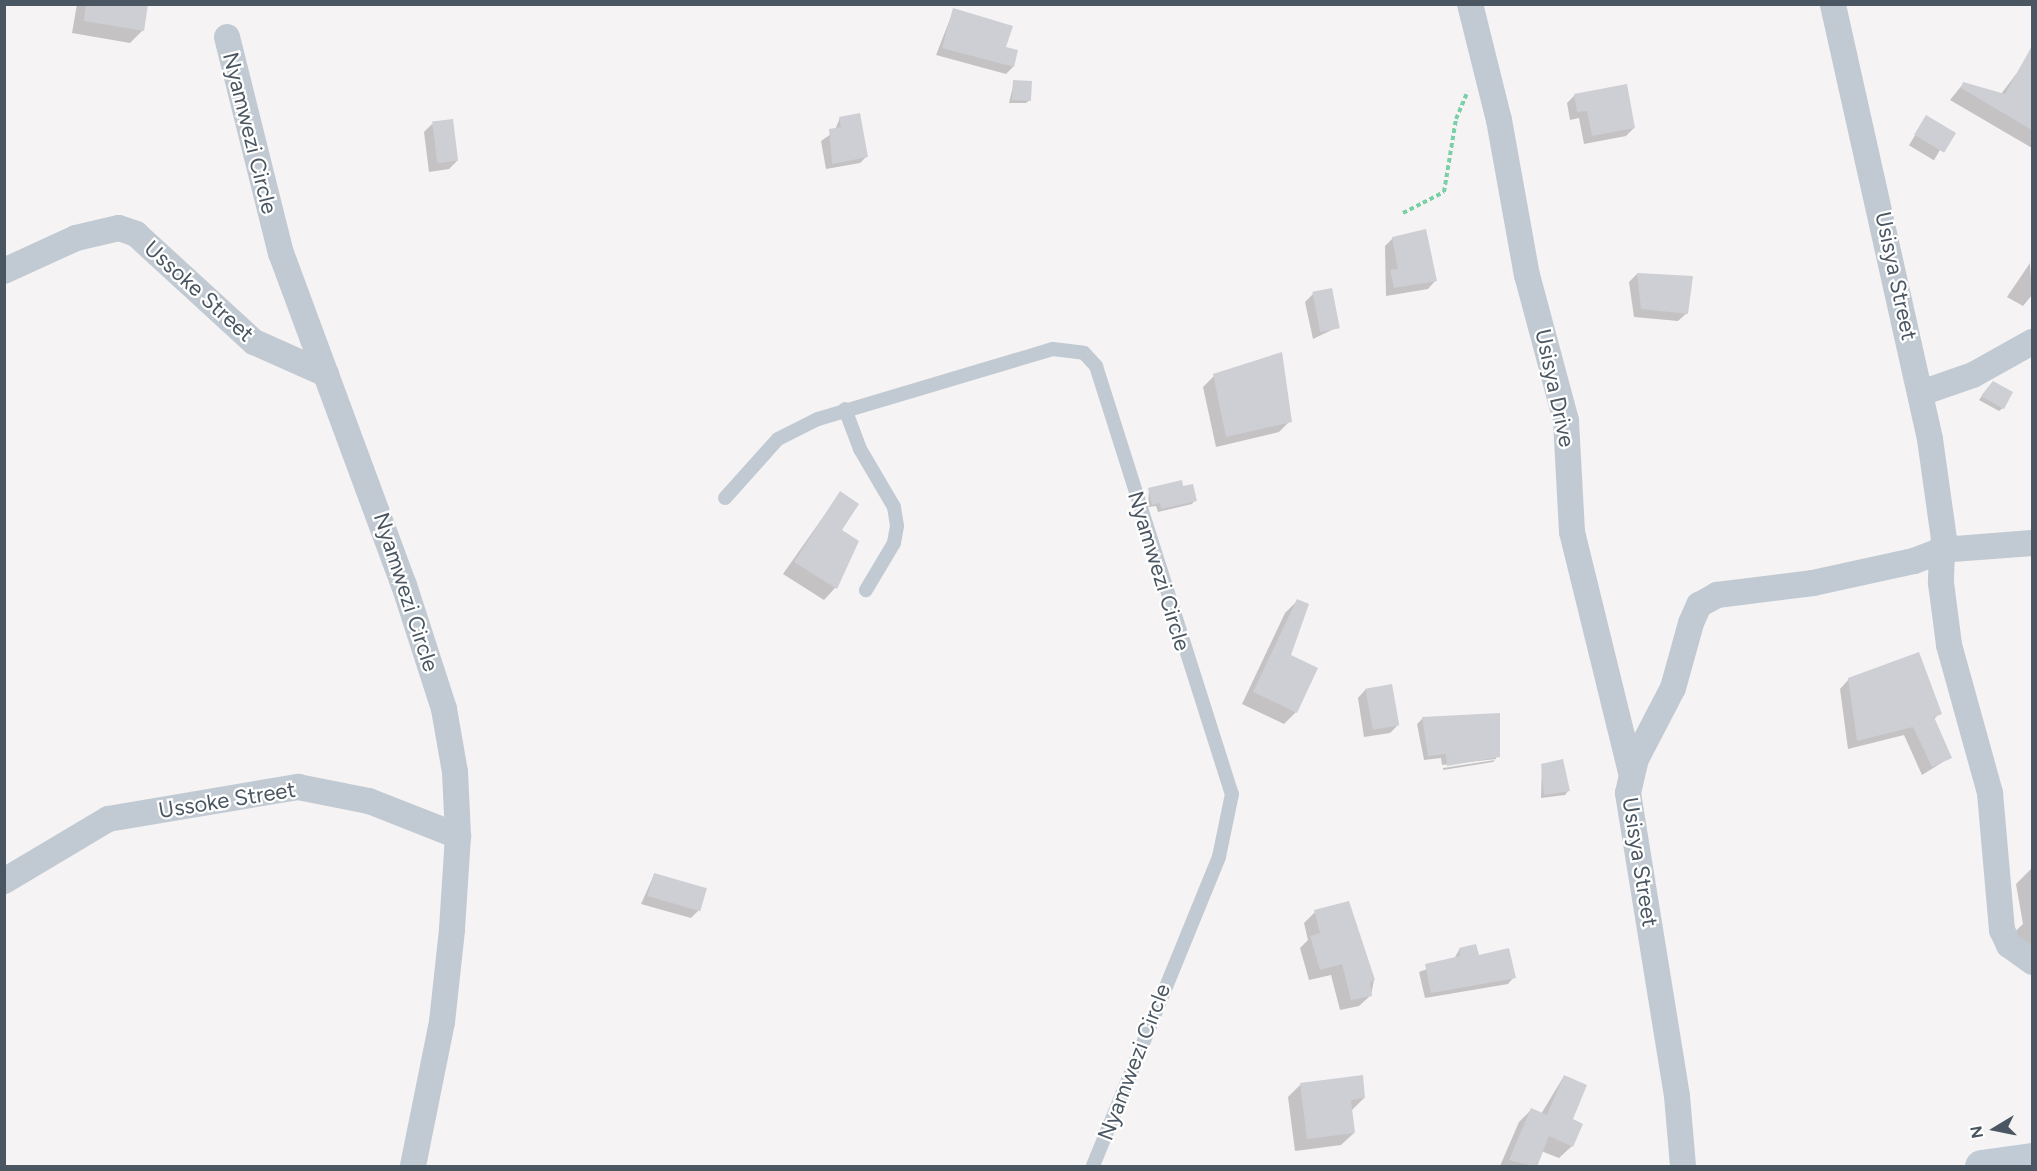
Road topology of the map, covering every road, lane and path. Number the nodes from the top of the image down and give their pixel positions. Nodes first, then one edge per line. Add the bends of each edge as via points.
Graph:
1 (1470, 4) edge
2 (1833, 4) edge
3 (227, 37) dead end
4 (1486, 70) junction
5 (1403, 213) dead end
6 (4, 271) edge
7 (2032, 342) edge
8 (326, 374) junction
9 (1921, 393) junction
10 (845, 410) junction
11 (725, 498) dead end
12 (2032, 543) edge
13 (1942, 550) junction
14 (866, 590) dead end
15 (1631, 773) junction
16 (458, 836) junction
17 (4, 881) edge
18 (2032, 962) edge
19 (2032, 1159) edge
20 (413, 1167) edge
21 (1093, 1167) edge
22 (1683, 1167) edge
23 (1981, 1167) edge

1 - 4 street, Usisya Drive
2 - 9 street, Usisya Street
3 - 8 street, Nyamwezi Circle via 256,169
4 - 5 path via 1472,84 1456,119 1444,192
4 - 15 street, Usisya Drive via 1527,275 1566,421 1578,562
6 - 8 street, Ussoke Street via 76,238 119,228 136,234 254,342
7 - 9 street via 1973,375
8 - 16 street, Nyamwezi Circle via 376,502 444,709
9 - 13 street, Usisya Street via 1941,503
10 - 11 lane, Nyamwezi Circle via 778,439
10 - 14 lane via 860,449 894,507 897,526 894,543
10 - 21 lane, Nyamwezi Circle via 1053,349 1084,353 1096,366 1113,405 1136,500 1232,794 1219,857
12 - 13 street, Usisya Street
13 - 15 street, Usisya Street via 1868,572 1717,596 1700,605 1673,688
13 - 18 street via 1949,645 1990,793 2002,930 2010,945
15 - 22 street, Usisya Street via 1630,812 1677,1096
16 - 17 street, Ussoke Street via 369,801 298,787 108,819
16 - 20 street, Nyamwezi Circle via 442,1022
19 - 23 main road

